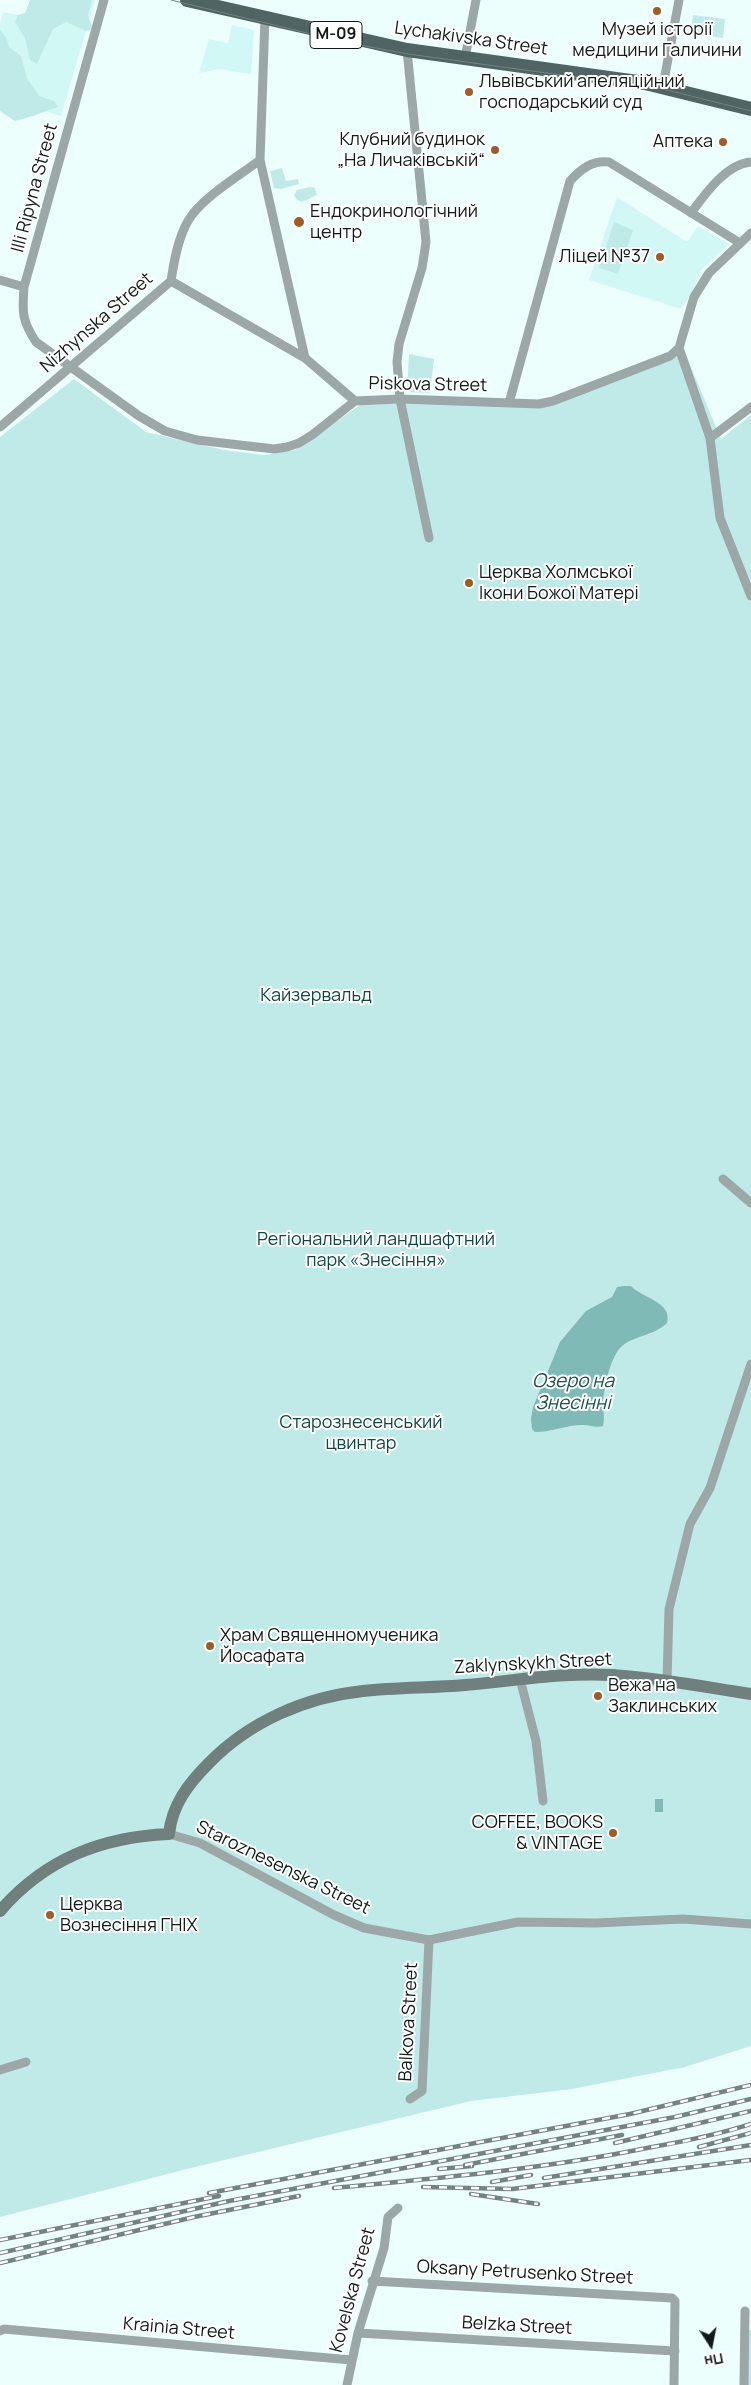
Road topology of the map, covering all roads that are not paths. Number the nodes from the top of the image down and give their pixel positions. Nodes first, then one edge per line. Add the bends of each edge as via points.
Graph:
1 (104, 0) edge
2 (187, 0) edge
3 (476, 0) edge
4 (679, 0) edge
5 (265, 18) junction
6 (407, 50) junction
7 (465, 58) junction
8 (663, 86) junction
9 (751, 109) edge
10 (260, 160) junction
11 (751, 162) edge
12 (691, 213) junction
13 (751, 234) edge
14 (740, 243) junction
15 (0, 280) edge
16 (171, 281) junction
17 (24, 287) junction
18 (679, 348) junction
19 (304, 358) junction
20 (72, 366) junction
21 (400, 399) junction
22 (355, 401) junction
23 (509, 403) junction
24 (751, 407) edge
25 (0, 427) edge
26 (710, 438) junction
27 (429, 538) dead end
28 (751, 596) edge
29 (723, 1179) dead end
30 (751, 1203) edge
31 (751, 1364) edge
32 (520, 1679) junction
33 (667, 1681) junction
34 (751, 1694) edge
35 (543, 1801) dead end
36 (169, 1834) junction
37 (0, 1911) edge
38 (751, 1924) edge
39 (429, 1940) junction
40 (26, 2062) dead end
41 (0, 2070) edge
42 (410, 2099) dead end
43 (398, 2208) dead end
44 (372, 2280) junction
45 (745, 2311) dead end
46 (2, 2330) edge
47 (358, 2333) junction
48 (674, 2351) junction
49 (351, 2360) junction
50 (347, 2385) edge
51 (674, 2385) edge
52 (744, 2385) edge

1 - 17 street, Illi Ripyna Street
2 - 5 main road, Lychakivska Street / М-09
3 - 7 street
4 - 8 street
5 - 6 main road, Lychakivska Street / М-09
5 - 10 street
6 - 7 main road, Lychakivska Street / М-09
6 - 21 street via 426,242 422,268 399,344
7 - 8 main road, Lychakivska Street / М-09
8 - 9 main road, Lychakivska Street / М-09
10 - 16 street, Nizhynska Street via 197,208 176,251
10 - 19 street
11 - 12 street via 742,163 708,189
12 - 14 street
12 - 23 street via 609,162 592,163 578,172 570,181
13 - 14 street
14 - 18 street via 709,273 694,297
15 - 17 street
16 - 19 street, Piskova Street
16 - 20 street, Nizhynska Street
17 - 20 street, Illi Ripyna Street via 25,325 36,342
18 - 23 street, Piskova Street via 670,356 554,401
18 - 26 street
19 - 22 street, Piskova Street
20 - 22 street, Illi Ripyna Street via 139,416 165,431 197,440 265,448 287,447 300,443
20 - 25 street, Nizhynska Street
21 - 22 street, Piskova Street
21 - 23 street, Piskova Street
21 - 27 street
24 - 26 street
26 - 28 street via 720,518
29 - 30 street
31 - 33 street via 710,1488 690,1524 669,1609
32 - 33 street, Zaklynskykh Street via 612,1675
32 - 35 street via 536,1741
32 - 36 street, Zaklynskykh Street via 362,1691 277,1715 254,1726 226,1746 200,1772 175,1807
33 - 34 street, Zaklynskykh Street
36 - 37 street, Staroznesenska Street via 148,1835 80,1852 45,1870
36 - 39 street, Staroznesenska Street via 200,1843 364,1928
38 - 39 street, Staroznesenska Street via 683,1919 518,1922
39 - 42 street, Balkova Street via 422,2091
40 - 41 street
43 - 44 street, Kovelska Street via 388,2217 384,2248
44 - 47 street, Kovelska Street
44 - 48 street, Oksany Petrusenko Street via 672,2298 675,2301
45 - 52 street
46 - 49 street, Krainia Street
47 - 48 street, Belzka Street
47 - 49 street, Kovelska Street
48 - 51 street
49 - 50 street, Kovelska Street

